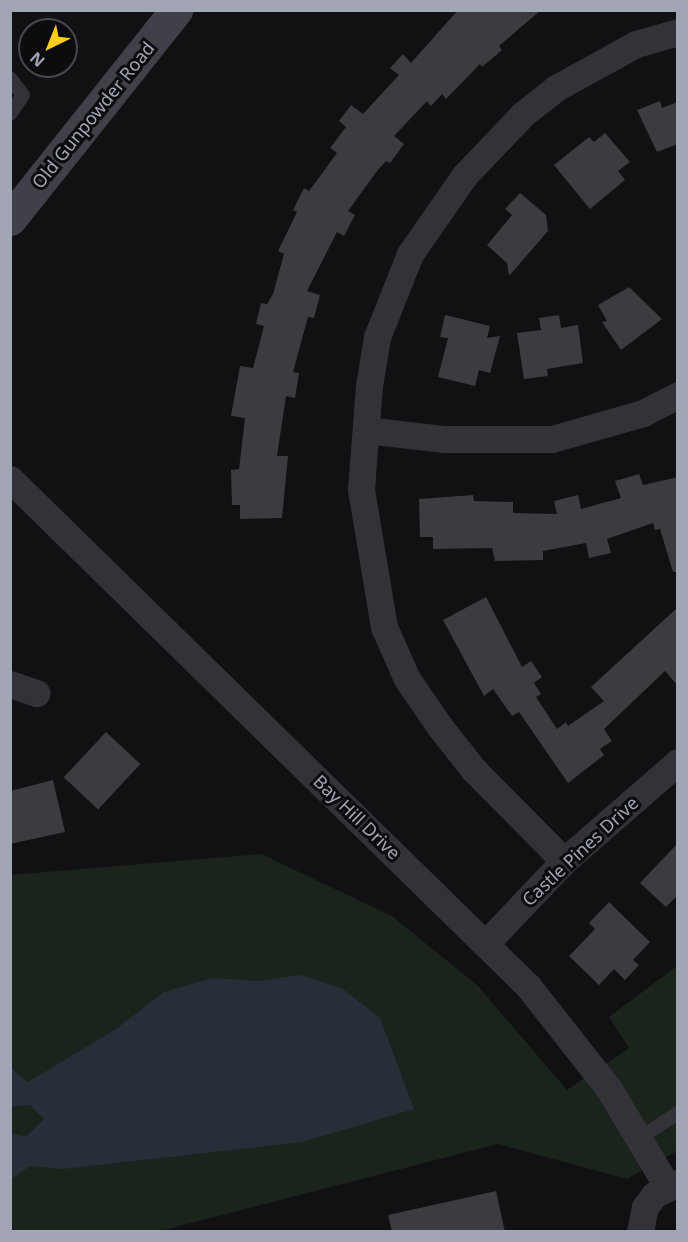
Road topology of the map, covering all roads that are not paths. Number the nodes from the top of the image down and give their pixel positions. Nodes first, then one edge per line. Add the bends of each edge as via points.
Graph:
1 (176, 10) edge
2 (678, 32) edge
3 (10, 78) edge
4 (10, 114) edge
5 (10, 219) edge
6 (678, 395) edge
7 (366, 430) junction
8 (10, 478) edge
9 (678, 762) edge
10 (564, 861) junction
11 (486, 943) junction
12 (678, 1113) edge
13 (641, 1137) junction
14 (672, 1184) edge
15 (640, 1232) edge

1 - 5 main road, Old Gunpowder Road
2 - 7 street via 636,44 556,88 523,114 465,175 410,254 392,293 377,337
3 - 4 lane via 23,95
6 - 7 street via 643,413 552,439 444,439
7 - 10 street via 361,489 366,537 384,627 407,679 474,770
8 - 11 street, Bay Hill Drive
9 - 10 street, Castle Pines Drive
10 - 11 street, Castle Pines Drive
11 - 13 street, Bay Hill Drive via 574,1041
12 - 13 lane
13 - 14 street, Bay Hill Drive
14 - 15 street via 645,1207

